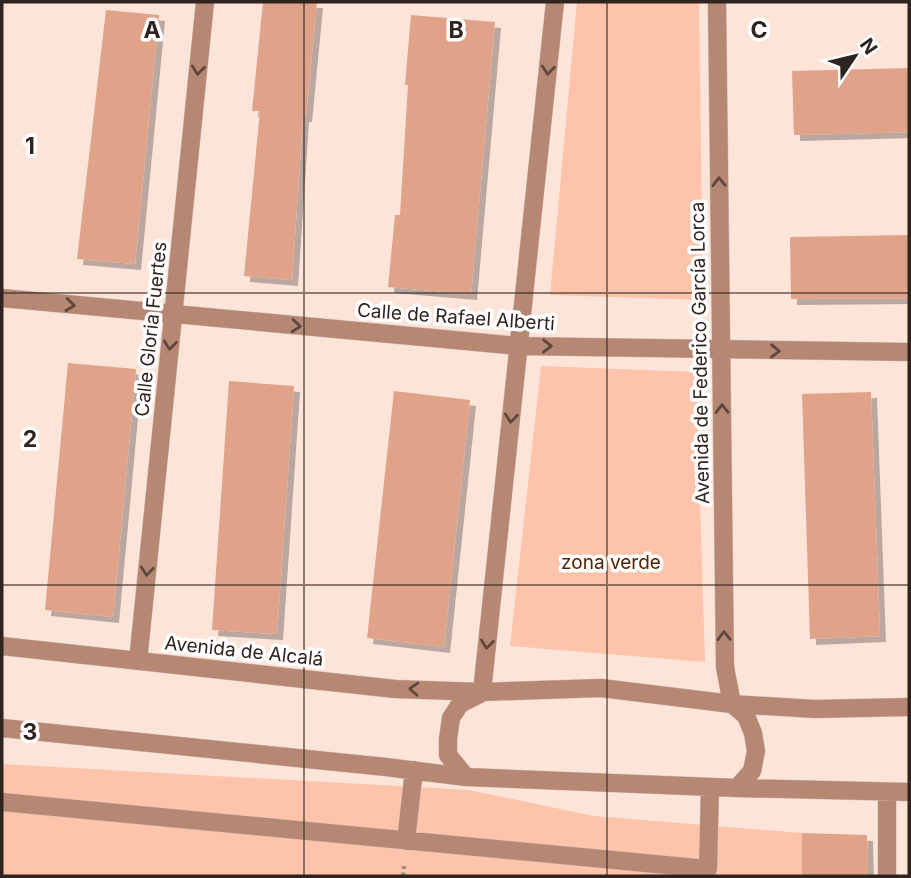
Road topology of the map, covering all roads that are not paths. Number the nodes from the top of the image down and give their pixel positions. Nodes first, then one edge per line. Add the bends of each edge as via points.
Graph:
1 (205, 2) edge
2 (555, 2) edge
3 (717, 2) edge
4 (2, 298) edge
5 (173, 315) junction
6 (519, 346) junction
7 (721, 350) junction
8 (909, 352) edge
9 (2, 646) edge
10 (138, 661) junction
11 (482, 692) junction
12 (732, 704) junction
13 (909, 707) edge
14 (2, 728) edge
15 (414, 770) junction
16 (466, 777) junction
17 (710, 787) junction
18 (737, 788) junction
19 (887, 792) junction
20 (909, 792) edge
21 (2, 802) edge
22 (406, 841) junction
23 (887, 876) edge

1 -> 5 street, Calle Gloria Fuertes
2 -> 6 street
7 -> 3 street, Avenida de Federico García Lorca
4 -> 5 street, Calle de Rafael Alberti
5 -> 6 street, Calle de Rafael Alberti
5 -> 10 street, Calle Gloria Fuertes
6 -> 7 street, Calle de Rafael Alberti
6 -> 11 street
7 -> 8 street, Calle de Rafael Alberti
12 -> 7 street, Avenida de Federico García Lorca via 725,667
9 - 10 street, Avenida de Alcalá
11 -> 10 street, Avenida de Alcalá via 395,689
11 - 12 street, Avenida de Alcalá via 601,688
11 - 16 street via 460,704 451,718 448,755
12 - 13 street, Avenida de Alcalá via 815,709
12 - 18 street via 746,716 756,751 752,771
14 - 15 street
15 - 16 street
15 - 22 street
16 - 17 street
17 - 18 street
17 - 22 street via 708,869
18 - 19 street
19 - 20 street
19 - 23 street
21 - 22 street

